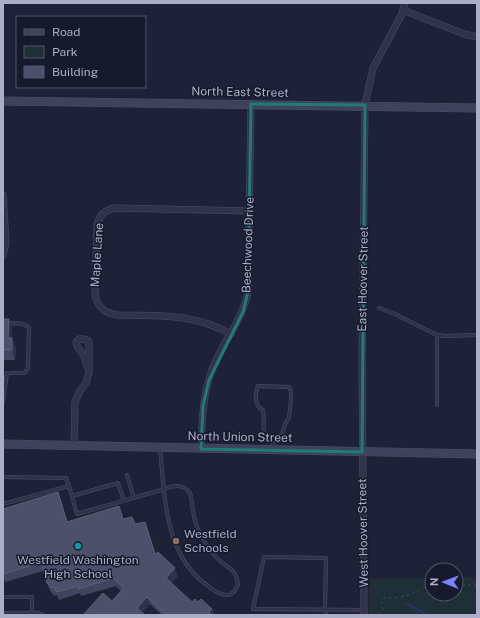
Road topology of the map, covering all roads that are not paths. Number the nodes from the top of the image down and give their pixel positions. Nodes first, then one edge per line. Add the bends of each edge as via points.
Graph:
1 (405, 3) edge
2 (403, 10) junction
3 (477, 37) edge
4 (3, 101) edge
5 (251, 104) junction
6 (365, 105) junction
7 (477, 108) edge
8 (3, 195) edge
9 (250, 211) junction
10 (3, 256) edge
11 (379, 308) dead end
12 (3, 323) edge
13 (232, 334) junction
14 (437, 335) junction
15 (477, 335) edge
16 (89, 372) junction
17 (3, 402) edge
18 (437, 405) dead end
19 (3, 444) edge
20 (74, 446) junction
21 (273, 446) junction
22 (160, 448) junction
23 (201, 449) junction
24 (362, 452) junction
25 (477, 454) edge
26 (127, 475) dead end
27 (3, 477) edge
28 (69, 486) junction
29 (165, 489) junction
30 (72, 496) junction
31 (134, 498) junction
32 (124, 501) junction
33 (3, 504) edge
34 (3, 597) edge
35 (307, 609) junction
36 (325, 610) junction
37 (3, 613) edge
38 (32, 613) junction
39 (364, 613) edge
40 (43, 615) edge
41 (308, 615) edge
42 (326, 615) edge

1 - 2 street, East Hoover Street
2 - 3 street
2 - 6 street, East Hoover Street via 373,68
4 - 5 street, North East Street
5 - 6 street, North East Street
5 - 9 street, Beechwood Drive
6 - 7 street, North East Street
6 - 24 street, East Hoover Street
8 - 10 street via 6,242
9 - 13 street, Beechwood Drive via 248,292 243,312
9 - 13 street, Maple Lane via 116,208 102,214 97,227 95,292 102,310 117,316 191,318
11 - 14 lane
12 - 17 lane via 24,324 29,328 28,368 24,373 7,373
13 - 23 street, Beechwood Drive via 217,359 209,380 203,406
14 - 15 lane
14 - 18 lane
16 - 16 street via 89,341 79,339 76,342 77,346 84,356
16 - 20 street via 75,402
19 - 20 street, North Union Street
20 - 22 street, North Union Street
21 - 21 lane via 265,435 263,410 257,406 258,386 289,387 291,391 289,418
21 - 23 street, North Union Street
21 - 24 street, North Union Street
22 - 23 street, North Union Street
22 - 29 lane
24 - 25 street, North Union Street
24 - 39 street, West Hoover Street
26 - 31 lane
27 - 28 lane via 66,478
28 - 30 lane
28 - 33 lane
29 - 29 lane via 175,485 182,486 190,493 202,539 218,560 235,572 238,585 234,592 229,595 218,593 199,580 188,567 172,532
29 - 31 lane
30 - 32 lane via 118,483
30 - 32 lane via 77,514
31 - 32 lane
34 - 38 lane via 32,597
35 - 36 lane
35 - 36 lane via 253,609 264,557 326,558
35 - 41 lane
36 - 39 lane
36 - 42 lane
37 - 38 lane
38 - 40 lane

